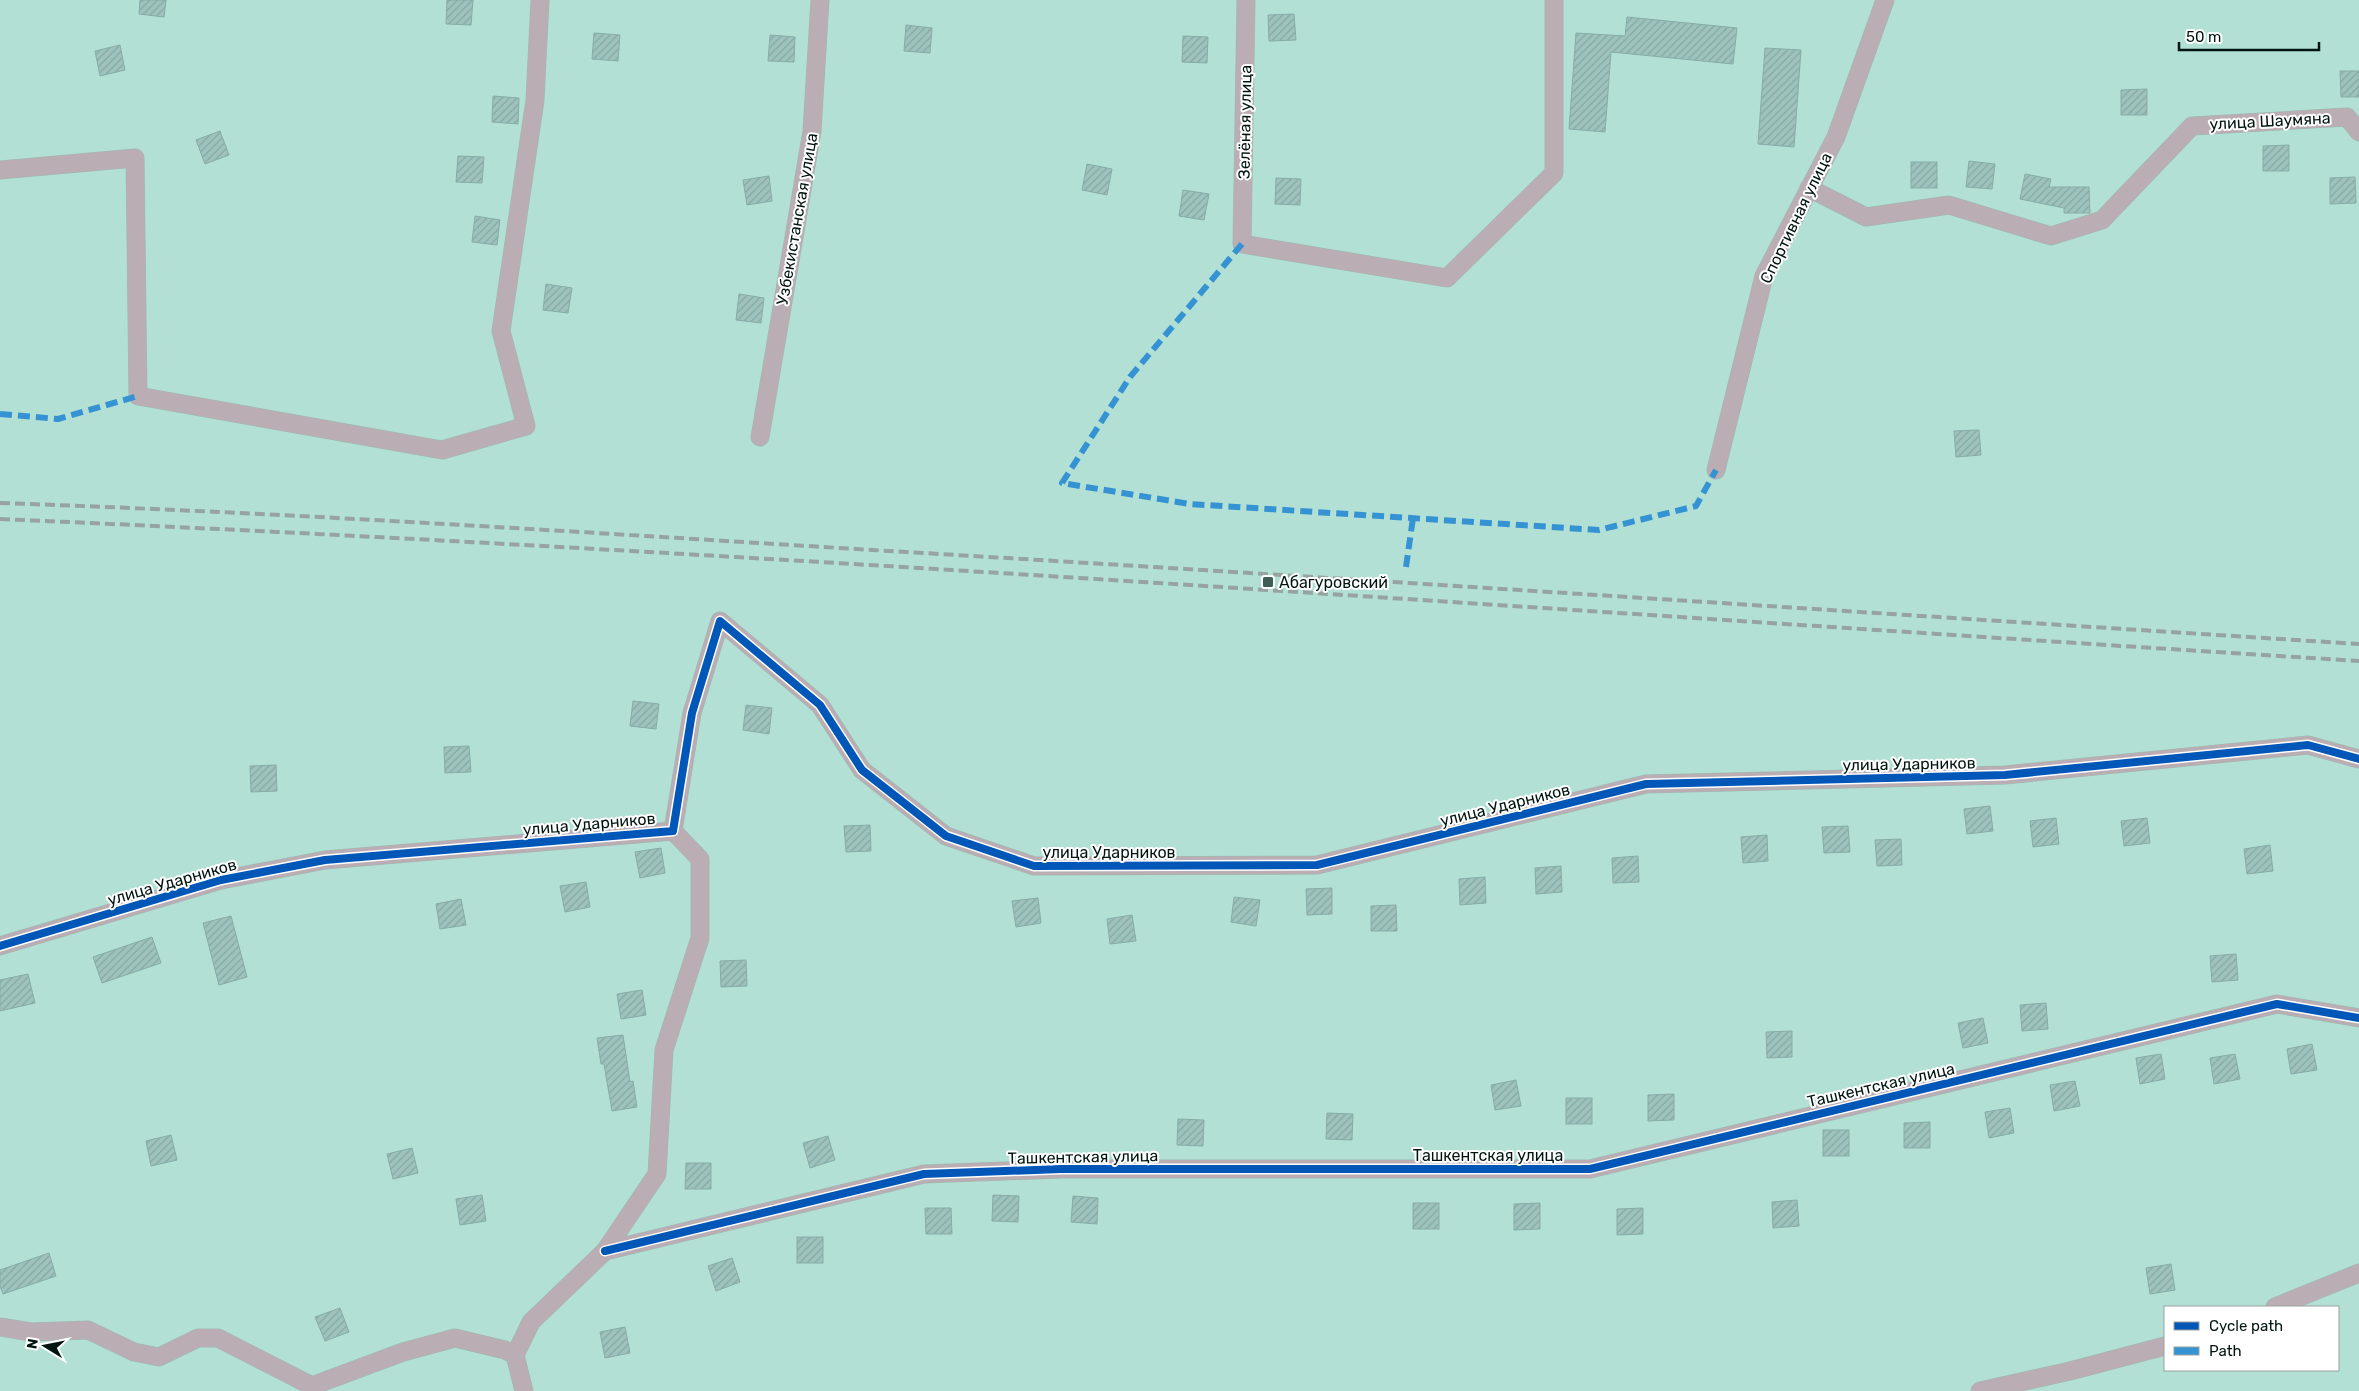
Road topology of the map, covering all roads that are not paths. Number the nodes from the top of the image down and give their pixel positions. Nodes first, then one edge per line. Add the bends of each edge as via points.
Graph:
1 (540, 0) edge
2 (820, 0) edge
3 (1246, 0) edge
4 (1554, 0) edge
5 (1885, 0) edge
6 (2359, 132) edge
7 (0, 170) edge
8 (1809, 188) junction
9 (760, 437) dead end
10 (1716, 470) dead end
11 (2359, 759) edge
12 (673, 831) junction
13 (0, 946) edge
14 (2359, 1018) edge
15 (605, 1252) junction
16 (2359, 1273) edge
17 (2277, 1306) edge
18 (0, 1327) edge
19 (2164, 1346) edge
20 (515, 1355) junction
21 (524, 1391) edge
22 (1980, 1391) edge

1 - 7 street via 535,100 501,331 526,426 442,450 138,396 135,158
2 - 9 street, Узбекистанская улица via 812,131
3 - 4 street, Зелёная улица via 1242,244 1447,278 1554,173
5 - 8 street, Спортивная улица via 1836,137
6 - 8 street, улица Шаумяна via 2347,117 2192,126 2102,220 2051,236 1949,205 1866,217
8 - 10 street, Спортивная улица via 1764,276
11 - 12 street, улица Ударников via 2308,745 2005,775 1646,784 1316,865 1034,866 946,836 862,770 820,705 720,621 692,712
12 - 13 street, улица Ударников via 325,860 221,880
12 - 15 street via 700,860 700,938 664,1050 657,1174
14 - 15 street, Ташкентская улица via 2277,1004 1590,1169 1061,1169 924,1174
15 - 20 street via 531,1322
16 - 17 street
18 - 20 street via 31,1332 88,1330 134,1352 159,1357 198,1338 218,1338 312,1386 404,1352 454,1338
19 - 22 street
20 - 21 street

